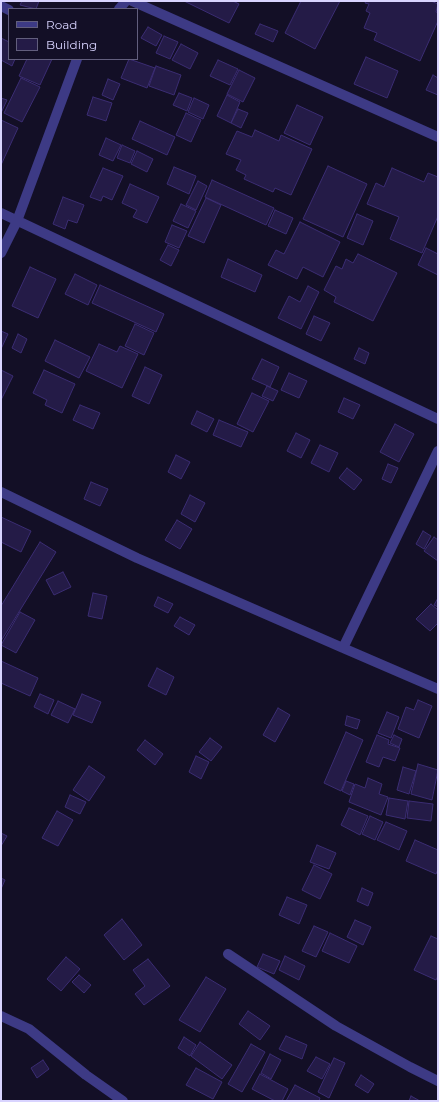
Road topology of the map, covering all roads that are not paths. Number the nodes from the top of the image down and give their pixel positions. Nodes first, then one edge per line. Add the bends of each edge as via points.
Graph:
1 (132, 1) edge
2 (77, 60) edge
3 (438, 136) edge
4 (1, 213) edge
5 (17, 221) junction
6 (1, 253) edge
7 (438, 419) edge
8 (438, 451) edge
9 (1, 492) edge
10 (343, 648) junction
11 (438, 689) edge
12 (228, 954) dead end
13 (1, 1016) edge
14 (438, 1081) edge
15 (123, 1101) edge

1 - 3 street
2 - 5 street
4 - 5 street
5 - 6 street
5 - 7 street
8 - 10 street
9 - 10 street via 137,558
10 - 11 street
12 - 14 street via 336,1026
13 - 15 street via 29,1029

